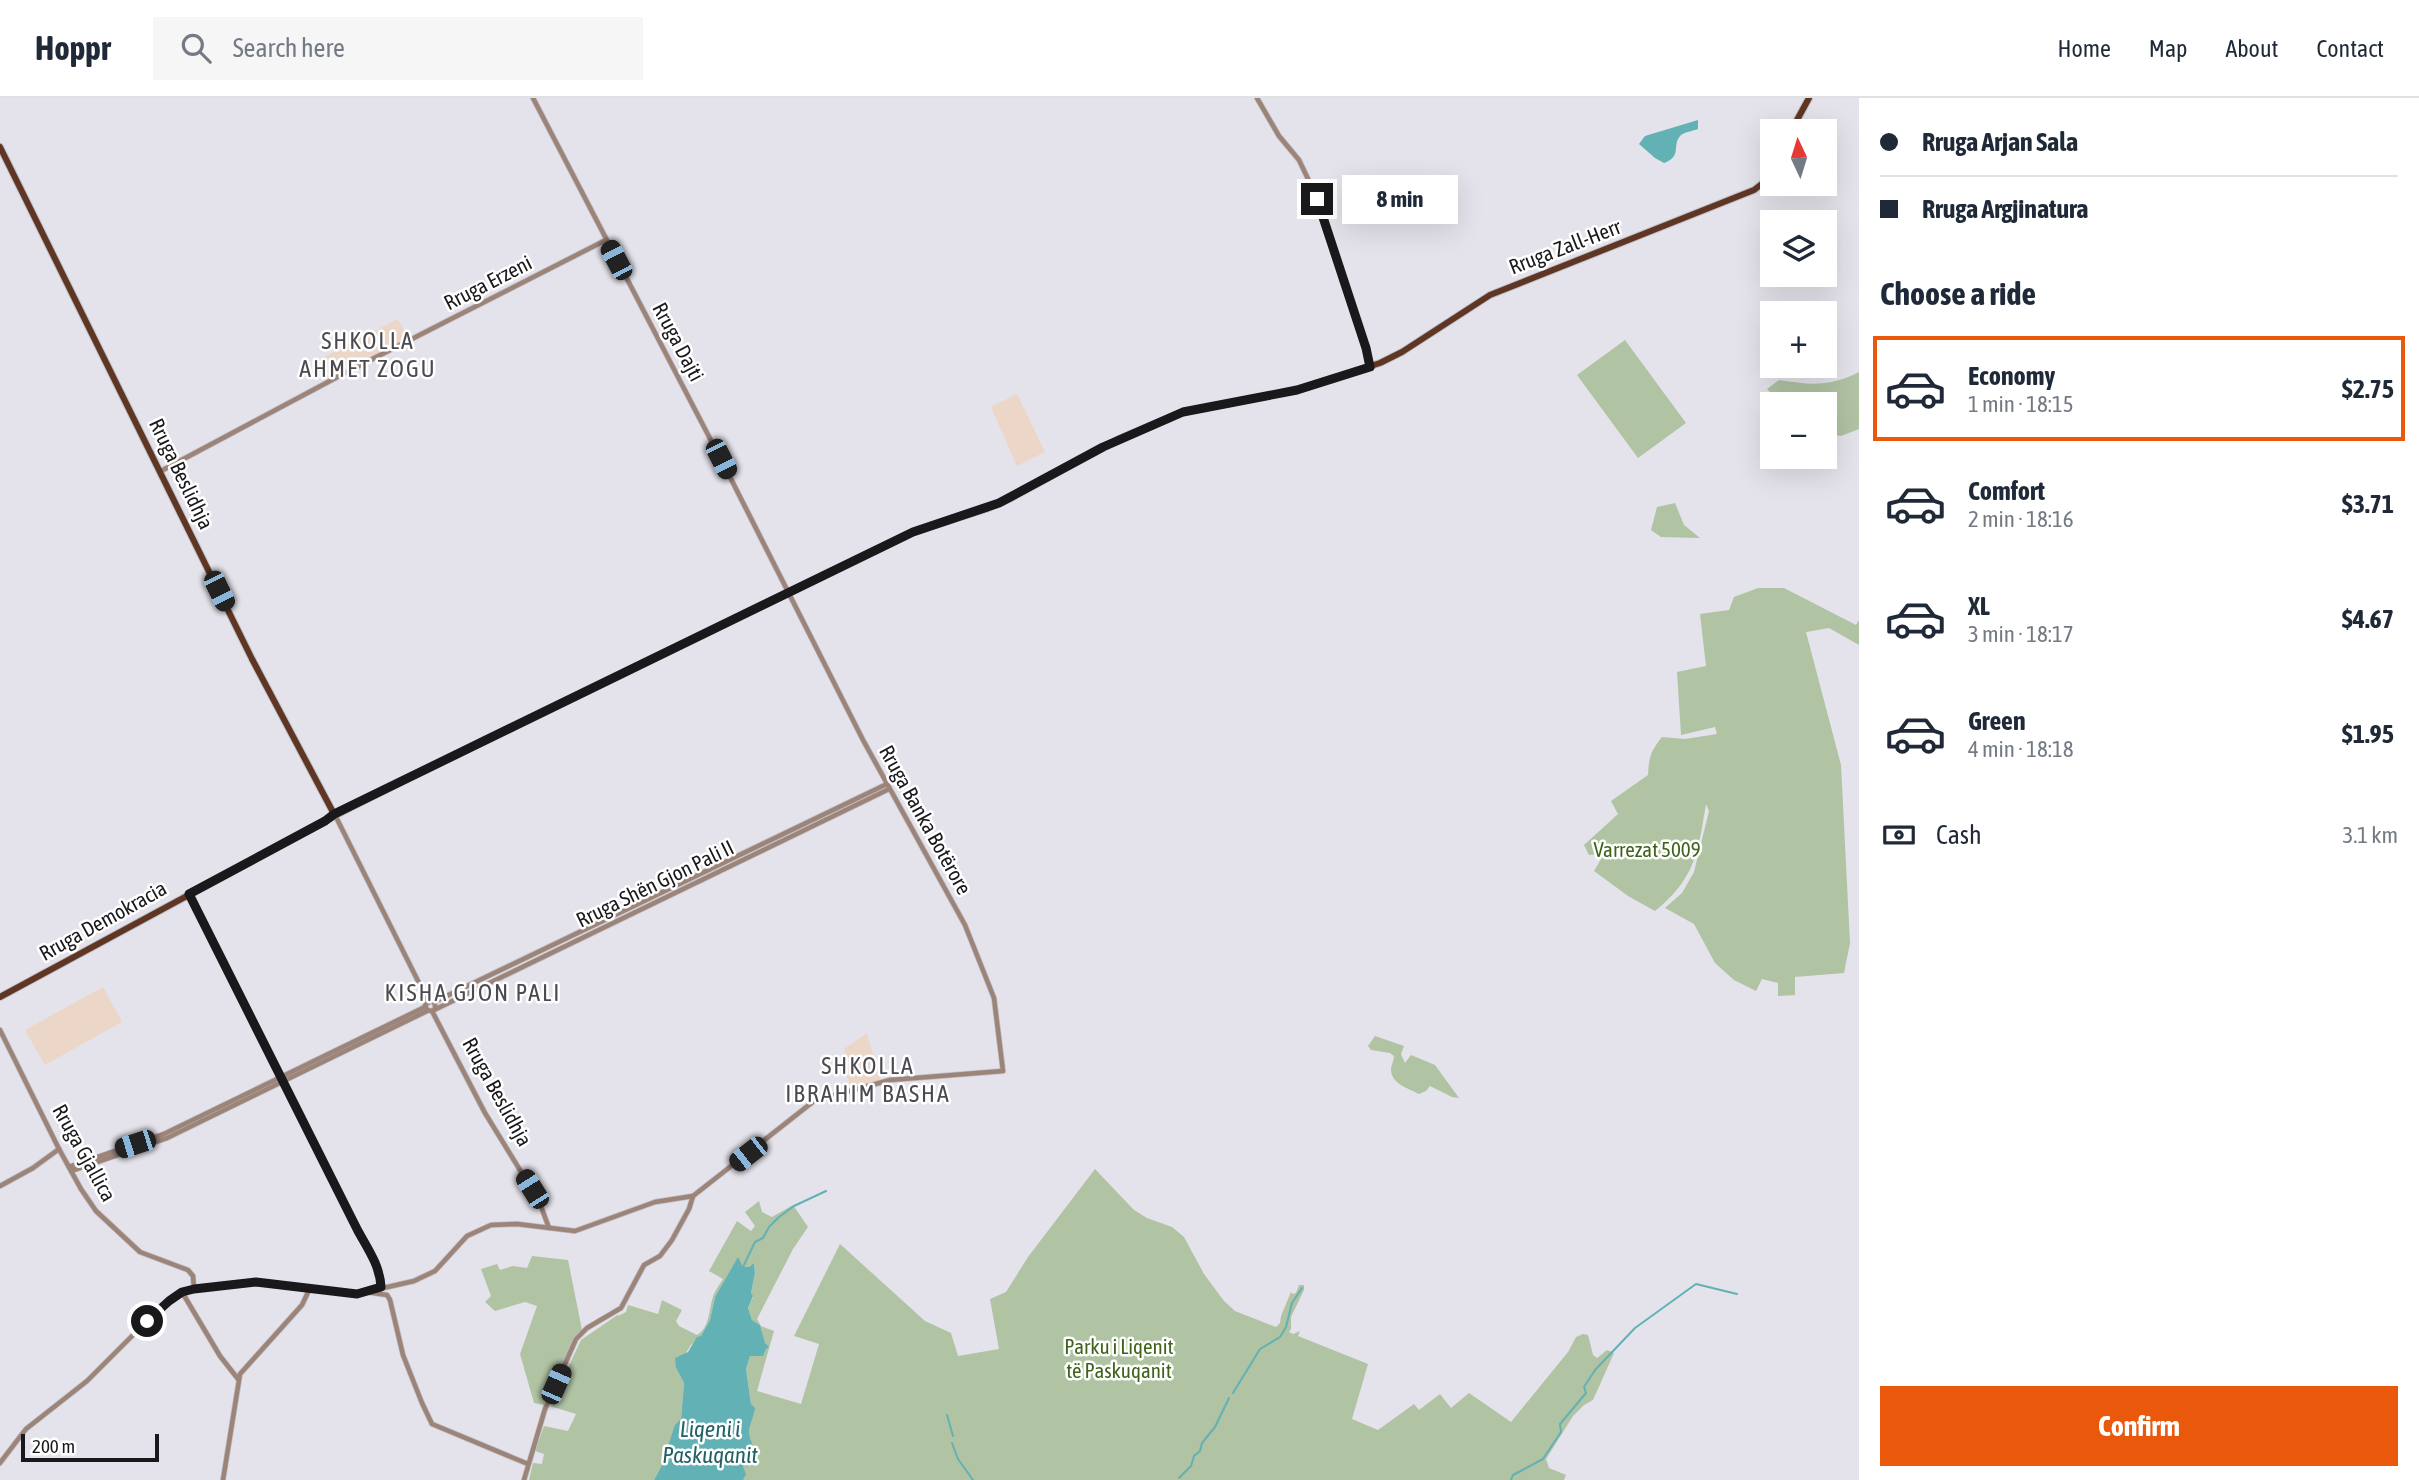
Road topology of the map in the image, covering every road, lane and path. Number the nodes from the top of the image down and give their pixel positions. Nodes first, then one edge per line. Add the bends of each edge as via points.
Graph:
1 (536, 98) edge
2 (1257, 98) edge
3 (1809, 98) edge
4 (1798, 119) edge
5 (0, 147) edge
6 (1760, 185) edge
7 (606, 240) junction
8 (1370, 367) junction
9 (161, 471) junction
10 (788, 593) junction
11 (888, 787) junction
12 (335, 816) junction
13 (189, 894) junction
14 (0, 997) edge
15 (430, 1006) junction
16 (0, 1030) edge
17 (283, 1079) junction
18 (59, 1149) junction
19 (70, 1169) junction
20 (0, 1186) edge
21 (693, 1196) junction
22 (684, 1198) junction
23 (685, 1216) junction
24 (549, 1228) junction
25 (381, 1287) junction
26 (310, 1288) junction
27 (194, 1289) junction
28 (182, 1292) junction
29 (366, 1292) junction
30 (238, 1379) junction
31 (0, 1463) edge
32 (528, 1464) junction
33 (222, 1480) edge
34 (524, 1480) edge

1 - 7 street, Rruga Dajti
2 - 8 street via 1309,181
3 - 4 main road
5 - 9 main road, Rruga Beslidhja
6 - 8 main road, Rruga Zall-Herr via 1490,295 1402,352
7 - 9 street, Rruga Erzeni
7 - 10 street, Rruga Dajti
8 - 10 main road, Rruga Demokracia via 1297,390 1210,405 1168,418 1103,447 1011,498 913,532
9 - 12 main road, Rruga Beslidhja
10 - 11 street, Rruga Banka Botërore
10 - 12 main road, Rruga Demokracia
11 - 15 street, Rruga Shën Gjon Pali II
11 - 21 street, Rruga Banka Botërore via 971,939 994,998 1003,1071 890,1080 814,1101
12 - 13 main road, Rruga Demokracia
12 - 15 street, Rruga Beslidhja
13 - 14 main road, Rruga Demokracia
13 - 17 street
15 - 17 street, Rruga Shën Gjon Pali II
15 - 24 street, Rruga Beslidhja via 485,1113 539,1201
16 - 18 street, Rruga Gjallica
17 - 19 street, Rruga Shën Gjon Pali II via 154,1144
17 - 25 street via 373,1258
18 - 19 street, Rruga Gjallica
18 - 20 street
19 - 27 street, Rruga Gjallica via 90,1203 113,1228 140,1252 188,1270
21 - 22 street
21 - 23 street
22 - 23 street
22 - 24 street via 655,1202 584,1229
23 - 32 street via 660,1256 638,1273 621,1308 576,1339 545,1409
24 - 25 street via 483,1227 467,1236 429,1275
25 - 29 street
26 - 27 street via 256,1282
26 - 29 street
26 - 30 street via 302,1305 242,1369
27 - 28 street
28 - 30 street via 219,1356
28 - 31 street via 87,1381 26,1429
29 - 32 street via 387,1295 390,1300 403,1355 432,1424
30 - 33 street
32 - 34 street

